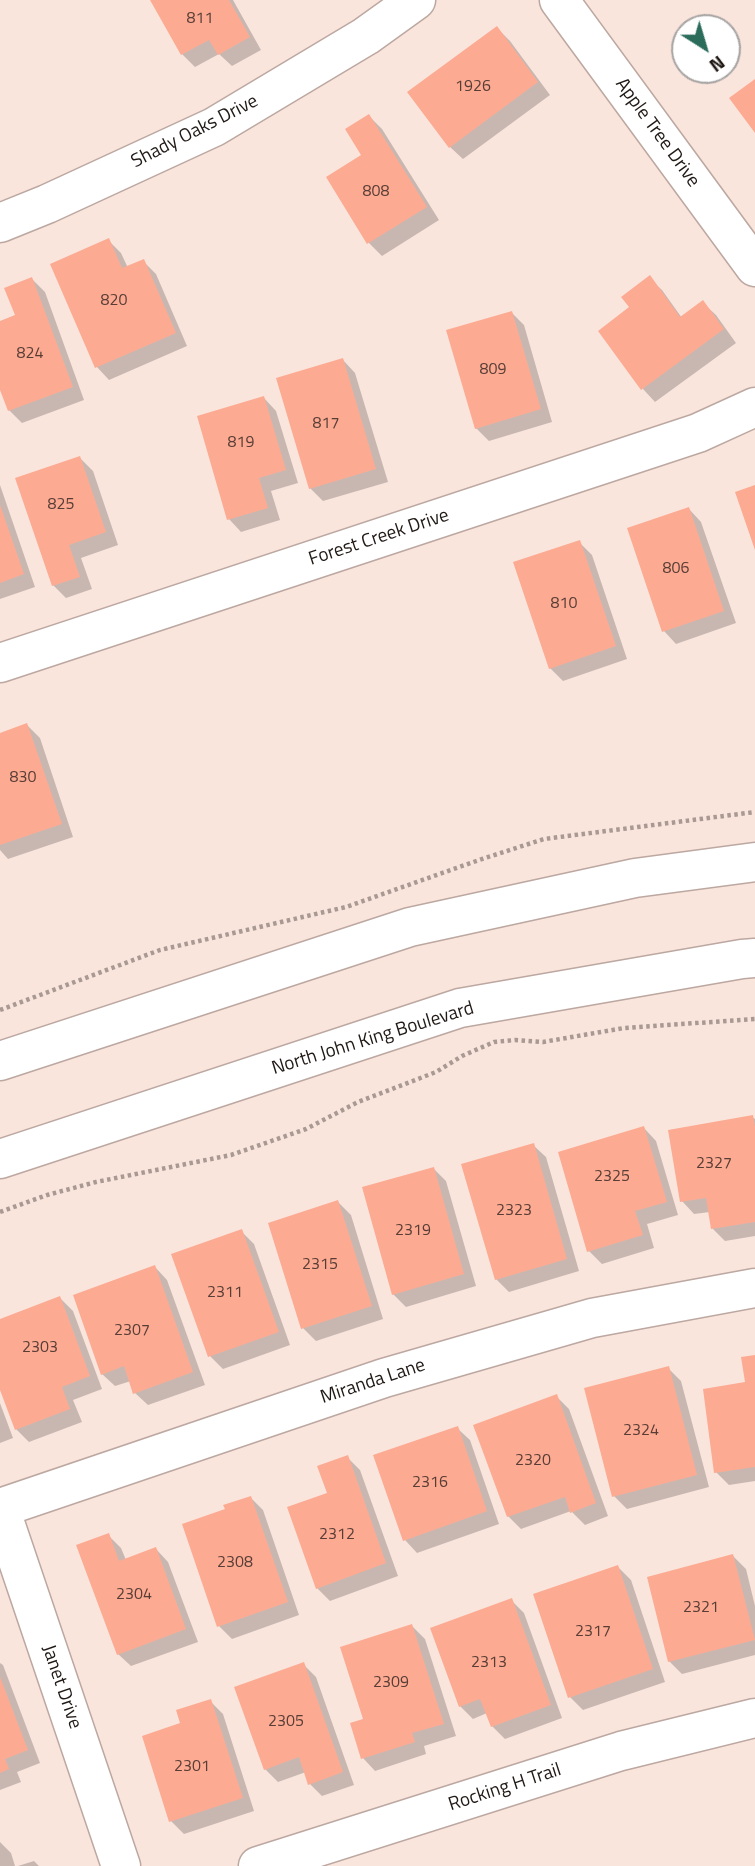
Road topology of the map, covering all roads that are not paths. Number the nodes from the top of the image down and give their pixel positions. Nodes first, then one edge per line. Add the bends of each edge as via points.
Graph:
1 (416, 0) edge
2 (559, 0) edge
3 (0, 223) edge
4 (755, 267) edge
5 (755, 407) edge
6 (0, 663) edge
7 (755, 862) edge
8 (755, 958) edge
9 (0, 1061) edge
10 (0, 1158) edge
11 (755, 1288) edge
12 (0, 1508) edge
13 (755, 1718) edge
14 (121, 1866) edge
15 (258, 1866) edge

1 - 3 street, Shady Oaks Drive via 366,36 214,127
2 - 4 street, Apple Tree Drive
5 - 6 street, Forest Creek Drive via 698,433
7 - 9 street via 635,878 410,926
8 - 10 street, North John King Boulevard via 460,1008
11 - 12 street, Miranda Lane via 592,1318 397,1374
12 - 14 street, Janet Drive
13 - 15 street, Rocking H Trail via 621,1751

